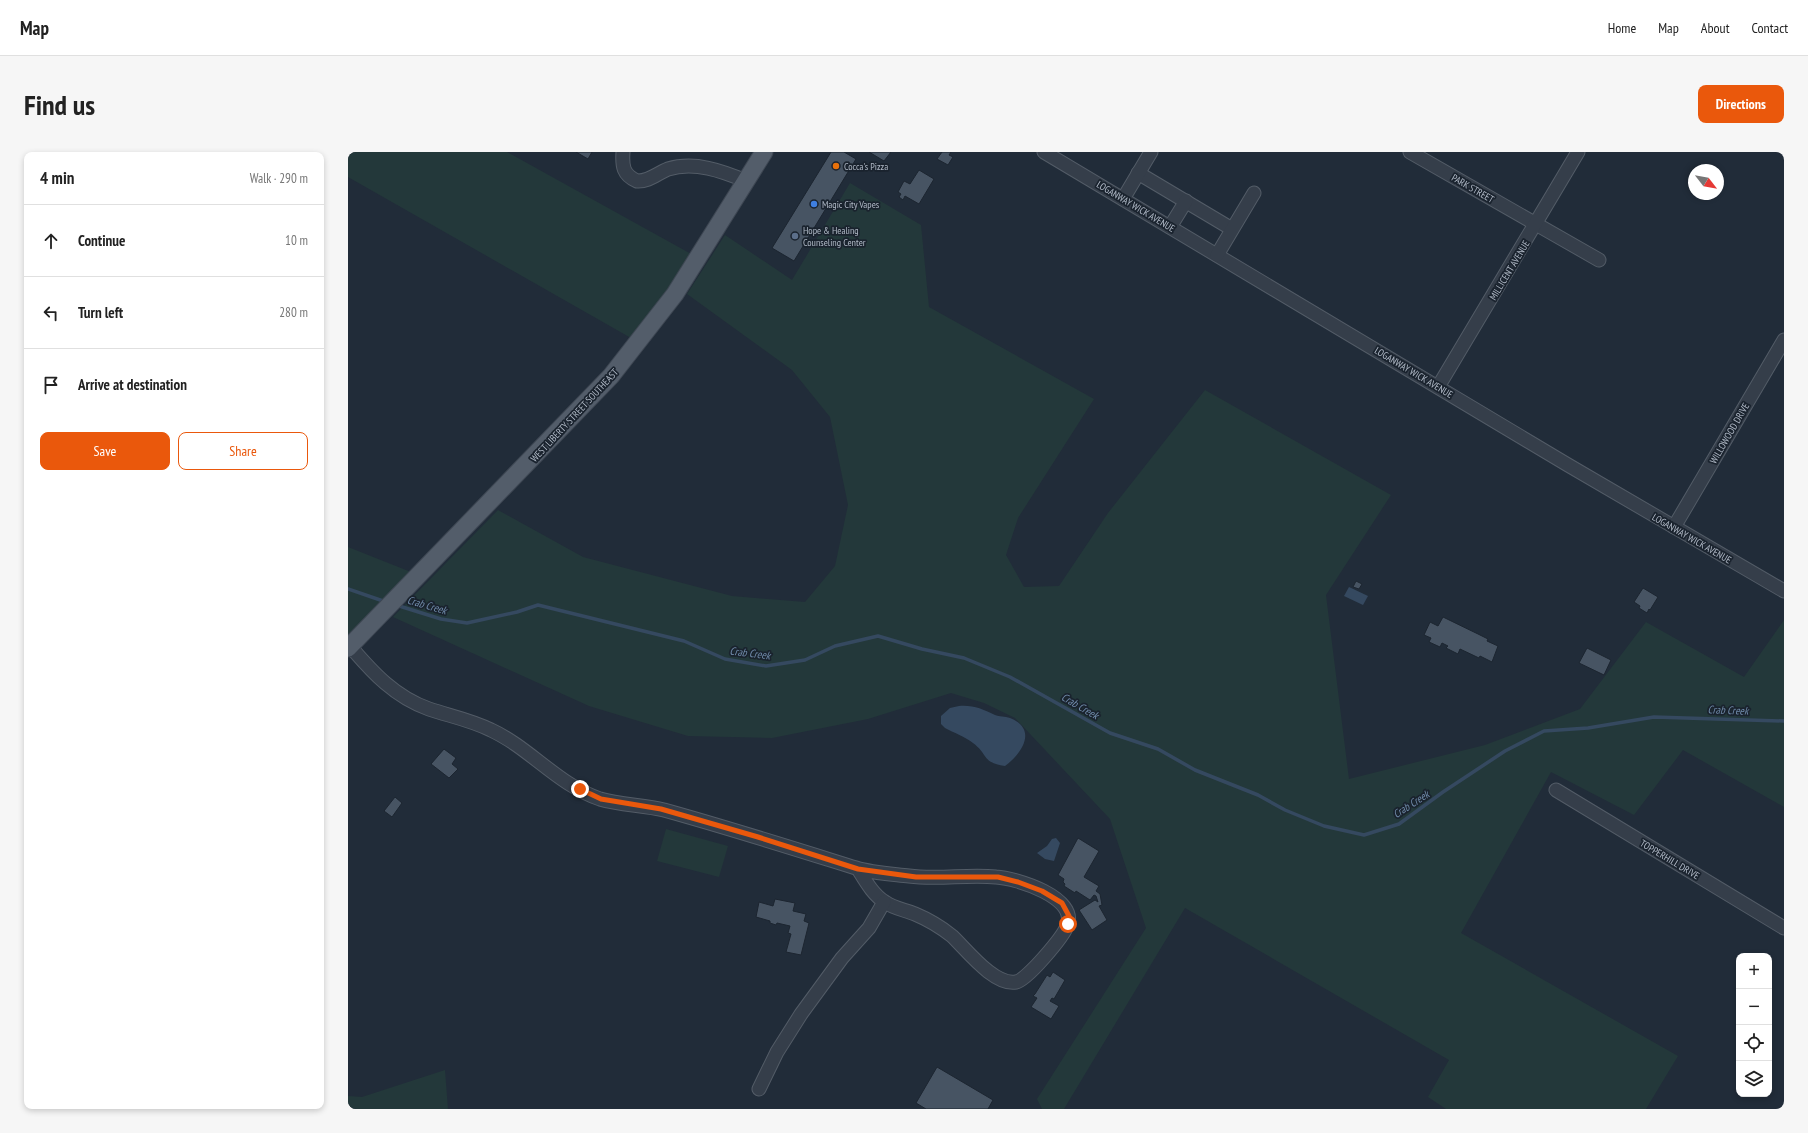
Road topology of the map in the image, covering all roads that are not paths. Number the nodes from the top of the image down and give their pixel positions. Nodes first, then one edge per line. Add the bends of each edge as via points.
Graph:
1 (623, 152) edge
2 (764, 152) edge
3 (1044, 152) edge
4 (1151, 152) edge
5 (1410, 152) edge
6 (1578, 152) edge
7 (1138, 173) junction
8 (746, 181) junction
9 (1254, 193) dead end
10 (1123, 199) junction
11 (1186, 201) junction
12 (1536, 224) junction
13 (1170, 227) junction
14 (1232, 229) junction
15 (1217, 255) junction
16 (1599, 260) dead end
17 (1784, 340) edge
18 (1438, 387) junction
19 (1674, 527) junction
20 (1784, 591) edge
21 (349, 647) edge
22 (1556, 790) dead end
23 (858, 869) junction
24 (884, 902) junction
25 (1784, 928) edge
26 (759, 1089) dead end

1 - 8 street via 624,171 637,181 644,181 682,166 695,166
2 - 8 main road, WEST LIBERTY STREET SOUTHEAST
3 - 10 street, LOGANWAY WICK AVENUE
4 - 7 street
5 - 12 street, PARK STREET
6 - 12 street, MILLICENT AVENUE
7 - 10 street
7 - 11 street
8 - 21 main road, WEST LIBERTY STREET SOUTHEAST via 675,294 611,376
9 - 14 street
10 - 13 street, LOGANWAY WICK AVENUE
11 - 13 street
11 - 14 street
12 - 16 street, PARK STREET
12 - 18 street, MILLICENT AVENUE
13 - 15 street, LOGANWAY WICK AVENUE
14 - 15 street
15 - 18 street, LOGANWAY WICK AVENUE
17 - 19 street, WILLOWOOD DRIVE
18 - 19 street, LOGANWAY WICK AVENUE
19 - 20 street, LOGANWAY WICK AVENUE
21 - 23 street via 396,693 428,709 492,730 524,748 553,773 601,799 661,809
22 - 25 street, TOPPERHILL DRIVE
23 - 24 street
23 - 24 street via 916,877 998,877 1042,891 1062,903 1069,916 1062,934 1028,974 1017,982 1010,982 996,976 977,962 948,933 917,915
24 - 26 street via 869,928 842,958 800,1014

